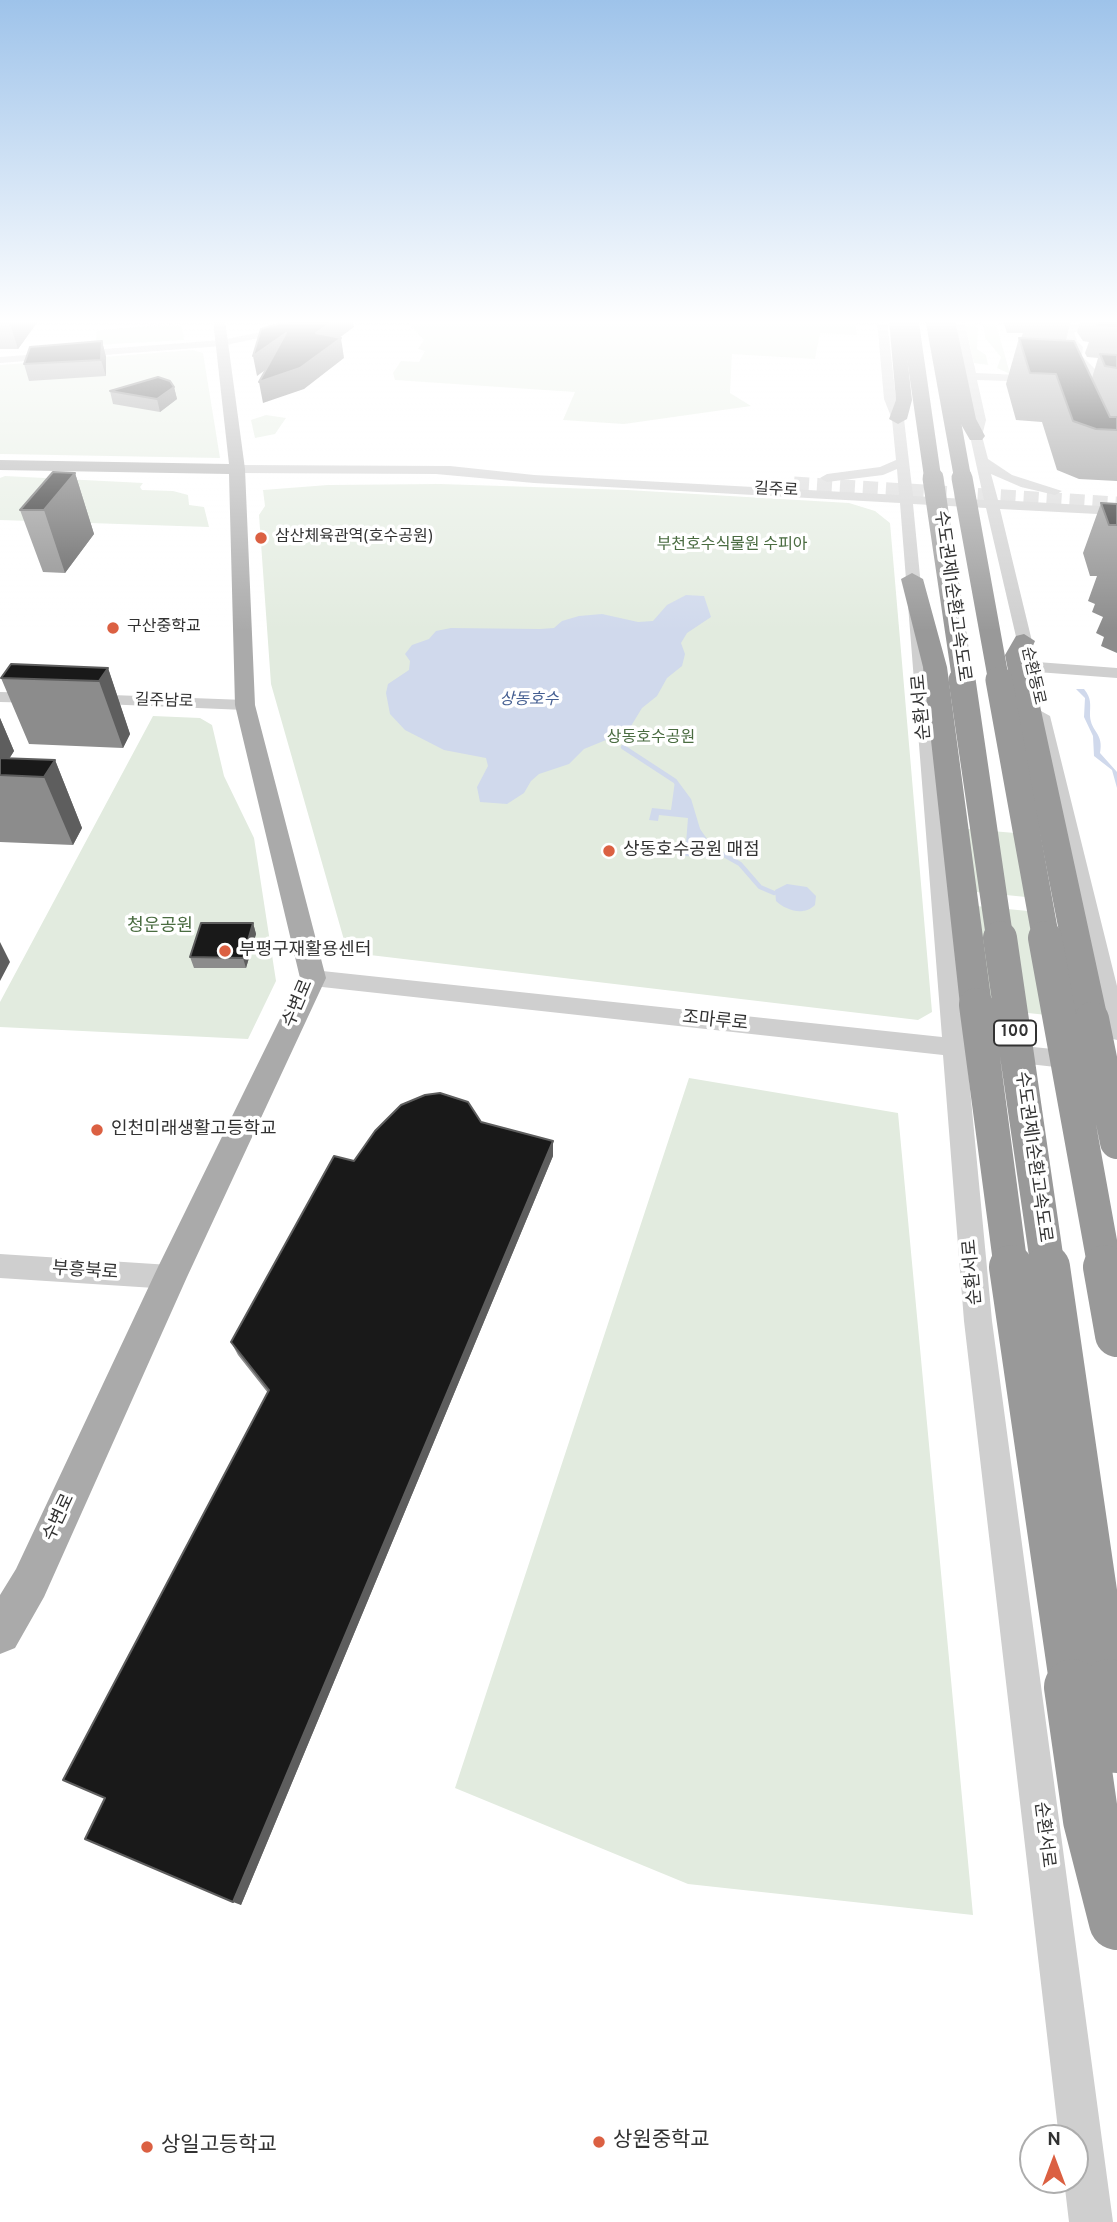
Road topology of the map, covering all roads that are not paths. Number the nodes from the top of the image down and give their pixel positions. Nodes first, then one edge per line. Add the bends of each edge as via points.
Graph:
1 (232, 424) edge
2 (899, 424) edge
3 (926, 424) edge
4 (953, 424) edge
5 (969, 424) edge
6 (979, 424) edge
7 (976, 436) junction
8 (982, 461) junction
9 (903, 462) junction
10 (523, 464) dead end
11 (0, 465) edge
12 (237, 469) junction
13 (436, 470) junction
14 (794, 484) tunnel mouth
15 (906, 490) junction
16 (825, 493) junction
17 (1105, 494) dead end
18 (991, 495) junction
19 (1061, 508) junction
20 (1101, 510) junction
21 (1117, 512) edge
22 (907, 528) junction
23 (1002, 546) junction
24 (912, 579) junction
25 (1024, 642) junction
26 (1030, 666) junction
27 (1117, 673) edge
28 (0, 697) edge
29 (245, 705) junction
30 (313, 978) junction
31 (1117, 1031) edge
32 (955, 1048) junction
33 (1117, 1065) edge
34 (1117, 1142) edge
35 (0, 1266) edge
36 (170, 1277) junction
37 (1117, 1335) edge
38 (0, 1633) edge
39 (1117, 1745) edge
40 (1117, 1922) edge
41 (1091, 2222) edge

1 - 12 main road, 수변로
2 - 9 street, 순환서로
3 - 39 highway, 수도권제1순환고속도로 / 100, bridge
4 - 37 highway, 수도권제1순환고속도로 / 100, bridge
5 - 7 highway
6 - 7 street, 순환동로
7 - 8 street, 순환동로
8 - 18 street, 순환동로
8 - 18 street, 길주로 via 1005,479 1061,492
9 - 15 street, 순환서로
9 - 15 street, 길주로 via 883,471 820,478
10 - 13 street, 길주로
11 - 12 main road, 길주로
12 - 13 street, 길주로
12 - 29 main road, 수변로
13 - 14 street, 길주로
13 - 16 street, 길주로 via 534,480
15 - 16 street, 길주로
15 - 18 street, 길주로
15 - 22 street, 순환서로
16 - 22 street via 888,509
17 - 20 street via 1087,500 1089,506
18 - 19 street, 길주로
18 - 23 street, 순환동로
19 - 20 street, 길주로
19 - 23 street via 1014,516 1005,524
20 - 21 street, 길주로
22 - 24 street, 순환서로
23 - 25 street, 순환동로
24 - 32 street, 순환서로
24 - 40 highway, bridge via 935,667 989,1117 1091,1821
25 - 26 street, 순환동로
25 - 34 highway, bridge via 1017,655 1027,711
26 - 27 street
26 - 31 street, 순환동로
28 - 29 street, 길주남로
29 - 30 main road, 수변로
30 - 32 street, 조마루로
30 - 36 main road, 수변로
32 - 33 street, 조마루로
32 - 41 street, 순환서로 via 978,1321
35 - 36 street, 부흥북로
36 - 38 main road, 수변로 via 30,1583

